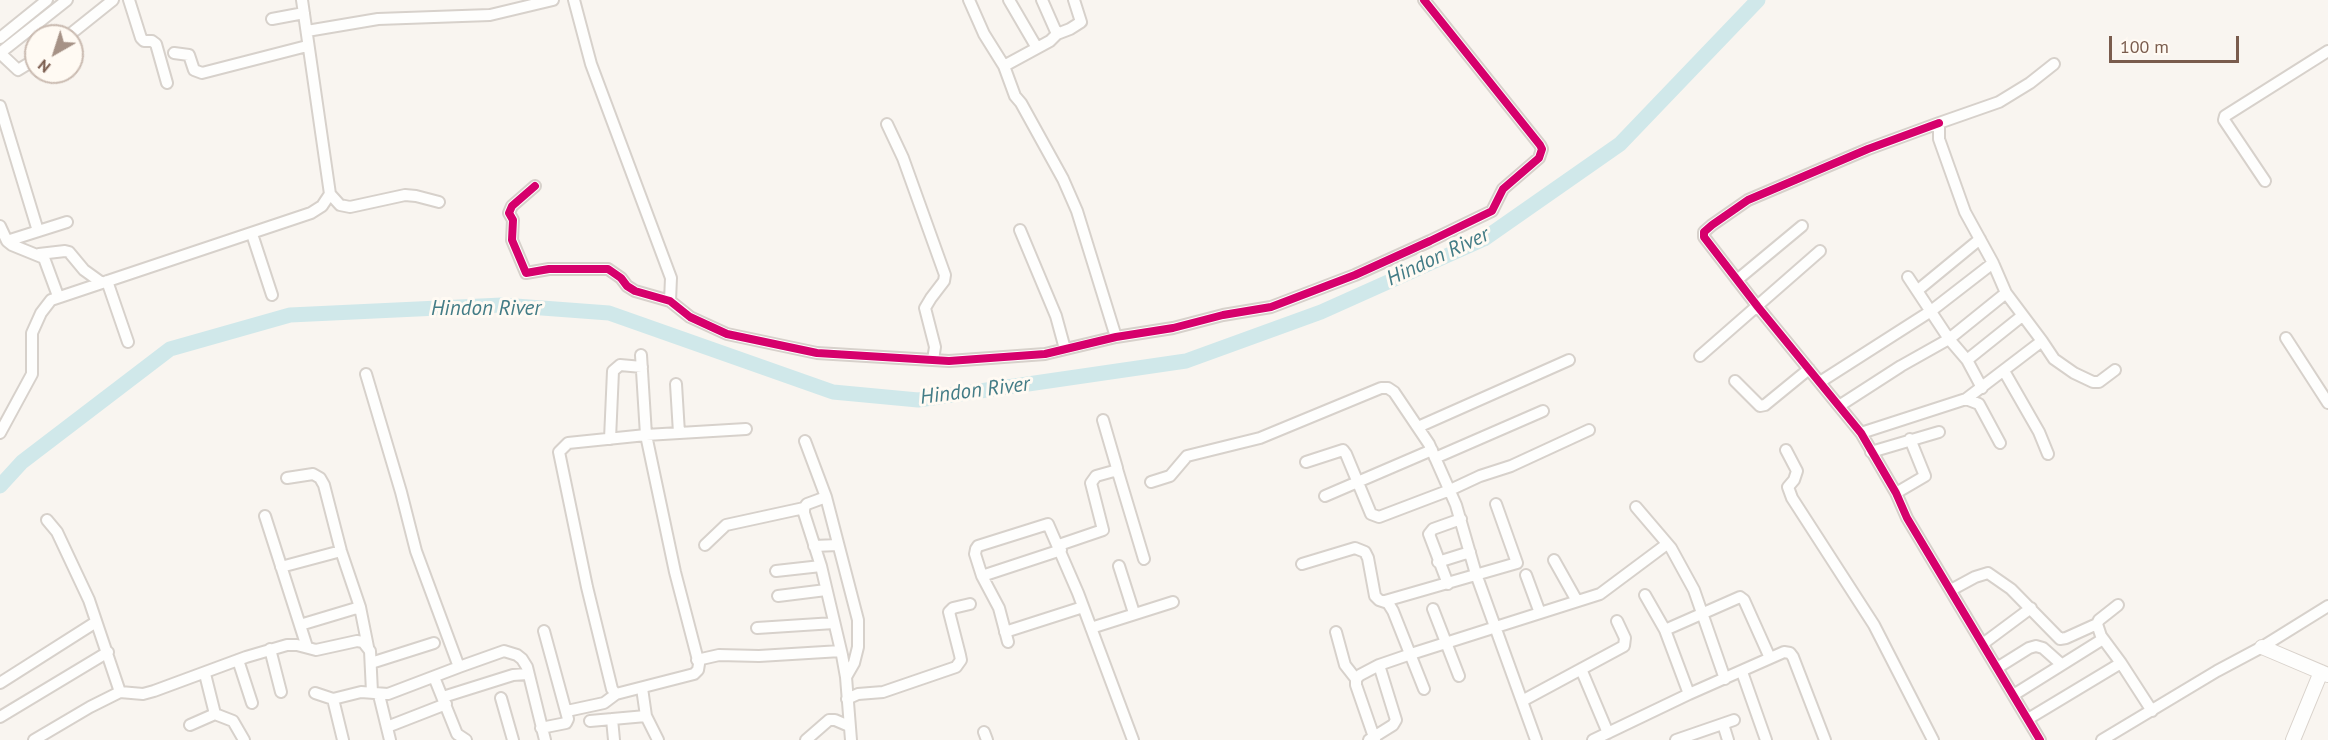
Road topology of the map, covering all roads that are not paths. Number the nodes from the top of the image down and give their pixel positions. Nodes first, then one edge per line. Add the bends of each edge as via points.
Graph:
1 (47, 0) edge
2 (67, 0) edge
3 (113, 0) edge
4 (129, 0) edge
5 (302, 0) edge
6 (553, 0) edge
7 (574, 0) edge
8 (969, 0) edge
9 (1010, 0) edge
10 (1042, 0) edge
11 (1074, 0) edge
12 (1424, 0) edge
13 (304, 13) junction
14 (272, 19) dead end
15 (83, 24) edge
16 (307, 31) junction
17 (1057, 34) junction
18 (0, 38) edge
19 (307, 46) junction
20 (1037, 48) junction
21 (2328, 51) edge
22 (0, 53) edge
23 (174, 53) dead end
24 (2054, 64) dead end
25 (24, 66) edge
26 (1004, 66) junction
27 (166, 83) dead end
28 (0, 106) edge
29 (1939, 123) junction
30 (887, 124) dead end
31 (2265, 181) dead end
32 (535, 186) dead end
33 (330, 194) junction
34 (439, 202) dead end
35 (67, 222) dead end
36 (0, 226) edge
37 (1802, 226) dead end
38 (1020, 230) dead end
39 (38, 231) junction
40 (252, 234) junction
41 (1980, 239) junction
42 (7, 241) junction
43 (1820, 251) dead end
44 (39, 255) junction
45 (1993, 263) junction
46 (1908, 277) dead end
47 (1737, 280) junction
48 (105, 282) junction
49 (1918, 290) junction
50 (2006, 292) junction
51 (272, 295) dead end
52 (58, 296) junction
53 (670, 301) junction
54 (1758, 307) junction
55 (1930, 311) junction
56 (2022, 316) junction
57 (1116, 337) junction
58 (2286, 338) dead end
59 (1949, 339) junction
60 (2042, 341) junction
61 (128, 342) dead end
62 (1065, 349) junction
63 (642, 355) dead end
64 (1700, 356) dead end
65 (933, 360) junction
66 (1569, 360) dead end
67 (1967, 360) junction
68 (642, 367) junction
69 (1809, 369) junction
70 (2004, 370) junction
71 (2115, 370) dead end
72 (366, 374) dead end
73 (1736, 381) dead end
74 (1820, 382) junction
75 (676, 384) dead end
76 (1982, 388) junction
77 (1966, 399) junction
78 (2328, 403) edge
79 (1839, 406) junction
80 (1543, 411) dead end
81 (1103, 420) dead end
82 (1418, 427) junction
83 (746, 429) dead end
84 (1589, 430) dead end
85 (1939, 432) dead end
86 (0, 433) edge
87 (679, 433) junction
88 (1861, 433) junction
89 (646, 435) junction
90 (610, 439) junction
91 (1910, 439) junction
92 (805, 441) dead end
93 (2000, 443) dead end
94 (1786, 450) dead end
95 (1871, 452) junction
96 (1433, 454) junction
97 (2048, 454) dead end
98 (1306, 462) dead end
99 (1116, 469) junction
100 (287, 478) dead end
101 (1151, 482) dead end
102 (1358, 482) junction
103 (1450, 490) junction
104 (1896, 493) junction
105 (1325, 496) dead end
106 (826, 497) junction
107 (1496, 504) dead end
108 (1636, 507) dead end
109 (804, 508) junction
110 (265, 516) dead end
111 (1461, 519) junction
112 (47, 520) dead end
113 (1667, 544) junction
114 (705, 545) dead end
115 (838, 545) junction
116 (814, 546) junction
117 (1060, 547) junction
118 (341, 551) junction
119 (1470, 552) junction
120 (1144, 559) dead end
121 (1554, 560) dead end
122 (1438, 562) junction
123 (1302, 564) dead end
124 (821, 566) junction
125 (1119, 566) dead end
126 (281, 567) junction
127 (776, 571) dead end
128 (1476, 574) junction
129 (1526, 575) dead end
130 (982, 576) junction
131 (1448, 584) junction
132 (826, 590) junction
133 (1951, 590) junction
134 (1645, 595) dead end
135 (778, 596) dead end
136 (1385, 601) junction
137 (1577, 601) junction
138 (1173, 602) dead end
139 (970, 604) dead end
140 (2118, 605) dead end
141 (2328, 606) edge
142 (360, 607) junction
143 (1083, 607) junction
144 (2031, 608) junction
145 (1433, 609) dead end
146 (1134, 613) junction
147 (1540, 613) junction
148 (1701, 615) junction
149 (1617, 621) dead end
150 (96, 622) junction
151 (834, 623) junction
152 (2097, 624) junction
153 (300, 625) junction
154 (1496, 627) junction
155 (757, 628) dead end
156 (1091, 628) junction
157 (1665, 630) junction
158 (544, 631) dead end
159 (1336, 632) dead end
160 (2103, 639) junction
161 (1446, 642) junction
162 (434, 643) dead end
163 (1984, 643) junction
164 (368, 647) junction
165 (2262, 647) junction
166 (307, 648) junction
167 (270, 649) junction
168 (841, 651) junction
169 (108, 652) junction
170 (1411, 654) junction
171 (1770, 658) junction
172 (238, 660) junction
173 (698, 660) junction
174 (370, 663) junction
175 (2121, 663) junction
176 (2061, 664) junction
177 (1379, 665) junction
178 (459, 667) junction
179 (1997, 668) junction
180 (1581, 669) junction
181 (1742, 672) junction
182 (205, 674) junction
183 (527, 674) junction
184 (2324, 674) edge
185 (1459, 676) dead end
186 (434, 677) junction
187 (846, 677) junction
188 (1356, 679) junction
189 (1725, 679) junction
190 (0, 683) edge
191 (642, 688) junction
192 (1424, 689) dead end
193 (120, 692) junction
194 (281, 692) dead end
195 (315, 693) dead end
196 (375, 693) junction
197 (616, 694) junction
198 (1689, 694) junction
199 (2014, 694) junction
200 (501, 698) dead end
201 (333, 699) junction
202 (847, 699) junction
203 (444, 701) junction
204 (1522, 701) junction
205 (252, 703) dead end
206 (567, 711) junction
207 (2152, 711) junction
208 (215, 714) junction
209 (646, 716) junction
210 (0, 717) edge
211 (612, 719) junction
212 (2028, 719) junction
213 (590, 721) dead end
214 (189, 725) dead end
215 (849, 726) junction
216 (387, 727) junction
217 (541, 728) junction
218 (1608, 733) junction
219 (1702, 736) edge
220 (461, 739) edge
221 (1372, 739) edge
222 (34, 740) edge
223 (244, 740) edge
224 (343, 740) edge
225 (390, 740) edge
226 (513, 740) edge
227 (545, 740) edge
228 (614, 740) edge
229 (658, 740) edge
230 (806, 740) edge
231 (851, 740) edge
232 (1133, 740) edge
233 (1536, 740) edge
234 (1593, 740) edge
235 (1677, 740) edge
236 (1728, 740) edge
237 (1766, 740) edge
238 (1825, 740) edge
239 (1933, 740) edge
240 (2040, 740) edge
241 (2102, 740) edge
242 (2293, 740) edge

1 - 18 street
2 - 22 street
3 - 15 street
4 - 27 street via 141,38 156,44
5 - 13 street
6 - 16 street via 490,15 378,20
7 - 53 street via 591,64 670,278
8 - 26 street
9 - 20 street
10 - 17 street
11 - 17 street via 1081,22
12 - 57 street via 1542,149 1539,158 1503,189 1496,207 1430,242 1291,301
13 - 14 street
13 - 16 street
16 - 19 street
17 - 20 street
19 - 23 street via 202,73 194,70 189,55
19 - 33 street
20 - 26 street
21 - 31 street via 2225,116
22 - 25 street via 14,68
24 - 29 street via 1999,102
26 - 57 street via 1015,96 1048,150 1077,211
28 - 39 street
29 - 41 street via 1945,157 1965,212
29 - 47 street via 1748,200 1712,225 1704,237
30 - 65 street via 945,275 926,308 935,347
32 - 53 street via 509,213 513,220 512,240 526,273 602,268 615,273 635,291
33 - 34 street via 340,205 350,207 405,195
33 - 40 street via 317,210
35 - 39 street
36 - 42 street
37 - 47 street
38 - 62 street via 1056,316
39 - 42 street
40 - 48 street
40 - 51 street
41 - 45 street
41 - 49 street
42 - 44 street
43 - 54 street
44 - 48 street via 69,252 84,270
44 - 52 street via 48,265
45 - 50 street
45 - 55 street
46 - 49 street
47 - 54 street
48 - 52 street
48 - 61 street
49 - 55 street
50 - 56 street
50 - 59 street
52 - 86 street via 36,322 31,339 32,374
53 - 65 street via 703,325 727,334 817,353
54 - 64 street
54 - 69 street
55 - 59 street
55 - 74 street
56 - 60 street
56 - 67 street
57 - 62 street
58 - 78 street
59 - 67 street
59 - 79 street
60 - 70 street
60 - 71 street via 2055,359 2093,382
62 - 65 street via 1029,356
63 - 68 street
66 - 82 street
67 - 76 street
68 - 89 street
68 - 90 street via 620,365 613,371
69 - 73 street via 1760,406
69 - 74 street
70 - 76 street
70 - 97 street
72 - 178 street via 416,551
74 - 79 street
75 - 87 street
76 - 77 street
77 - 88 street
77 - 93 street via 1979,404
79 - 88 street
80 - 96 street
81 - 99 street
82 - 96 street
82 - 101 street via 1394,392 1381,388 1260,438 1186,456 1170,476
83 - 87 street
84 - 103 street
85 - 91 street
87 - 89 street
88 - 95 street
89 - 90 street
89 - 173 street
90 - 197 street via 568,443 559,452 587,586
91 - 95 street
91 - 104 street via 1925,476
92 - 106 street
94 - 239 street via 1797,471 1788,487 1792,498 1874,626
95 - 104 street
96 - 102 street
96 - 103 street
98 - 102 street via 1343,450
99 - 117 street via 1096,476 1091,483 1103,530
99 - 120 street
100 - 118 street via 313,474 320,478
102 - 103 street via 1371,514 1379,517
102 - 105 street
103 - 111 street
104 - 133 street
106 - 109 street
106 - 115 street
107 - 128 street via 1517,563
108 - 113 street
109 - 114 street via 726,525
109 - 116 street
110 - 126 street
111 - 119 street
111 - 122 street via 1429,534
112 - 150 street via 70,556
113 - 137 street via 1600,594
113 - 148 street via 1694,590
115 - 116 street
115 - 187 street via 858,620 858,647
116 - 124 street
117 - 130 street
117 - 130 street via 1048,524 978,546 975,554
117 - 143 street
118 - 126 street
118 - 142 street
119 - 122 street
119 - 128 street
121 - 137 street
122 - 131 street
123 - 136 street via 1360,549 1368,558 1375,596
124 - 127 street
124 - 132 street
125 - 146 street
126 - 153 street
128 - 131 street
128 - 154 street
129 - 147 street
130 - 143 street via 995,599 1006,637
131 - 136 street
132 - 135 street
132 - 151 street
133 - 144 street via 1988,573
133 - 163 street
134 - 157 street
136 - 170 street
137 - 147 street
138 - 146 street
139 - 202 street via 949,612 961,660 956,667 883,692
140 - 152 street
141 - 165 street
142 - 153 street
142 - 164 street
143 - 156 street
144 - 152 street via 2060,639
144 - 163 street
145 - 161 street
146 - 156 street
147 - 154 street
148 - 157 street
148 - 171 street via 1742,598
148 - 189 street
149 - 180 street via 1625,638 1624,646
150 - 169 street
150 - 190 street
151 - 155 street
151 - 168 street
152 - 160 street
153 - 166 street
154 - 161 street
154 - 204 street
156 - 232 street
157 - 198 street
158 - 206 street
159 - 188 street via 1345,665
160 - 175 street
160 - 176 street
161 - 170 street
161 - 185 street
162 - 174 street
163 - 179 street
164 - 166 street via 357,642 316,650
164 - 174 street
165 - 184 street
165 - 207 street
166 - 167 street via 287,645
167 - 172 street
167 - 194 street
168 - 173 street via 725,655
168 - 187 street
169 - 193 street
169 - 210 street
170 - 177 street
170 - 192 street
171 - 181 street
171 - 238 street via 1790,652
172 - 182 street
172 - 205 street
173 - 191 street via 694,674
174 - 196 street
175 - 207 street
175 - 212 street
176 - 179 street via 2036,646
176 - 199 street
177 - 188 street
177 - 221 street via 1396,720
178 - 183 street via 510,652 522,659
178 - 186 street
179 - 199 street
180 - 204 street
180 - 218 street
181 - 189 street
181 - 237 street
182 - 193 street via 143,694
182 - 208 street
183 - 203 street via 513,675
183 - 217 street
184 - 242 street
186 - 196 street via 396,692
186 - 203 street
187 - 202 street
188 - 221 street
189 - 198 street
191 - 197 street
191 - 209 street
193 - 222 street
195 - 201 street
196 - 201 street
196 - 216 street
197 - 206 street via 604,704
198 - 218 street
199 - 212 street
200 - 226 street
201 - 224 street
202 - 215 street
203 - 216 street
203 - 220 street
204 - 233 street
206 - 217 street via 566,723
207 - 241 street
208 - 214 street
208 - 223 street via 233,721
209 - 211 street
209 - 229 street
211 - 213 street
211 - 228 street
212 - 240 street
215 - 230 street via 829,720
215 - 231 street
216 - 225 street
217 - 227 street
218 - 234 street
219 - 235 street
219 - 236 street via 1728,722

